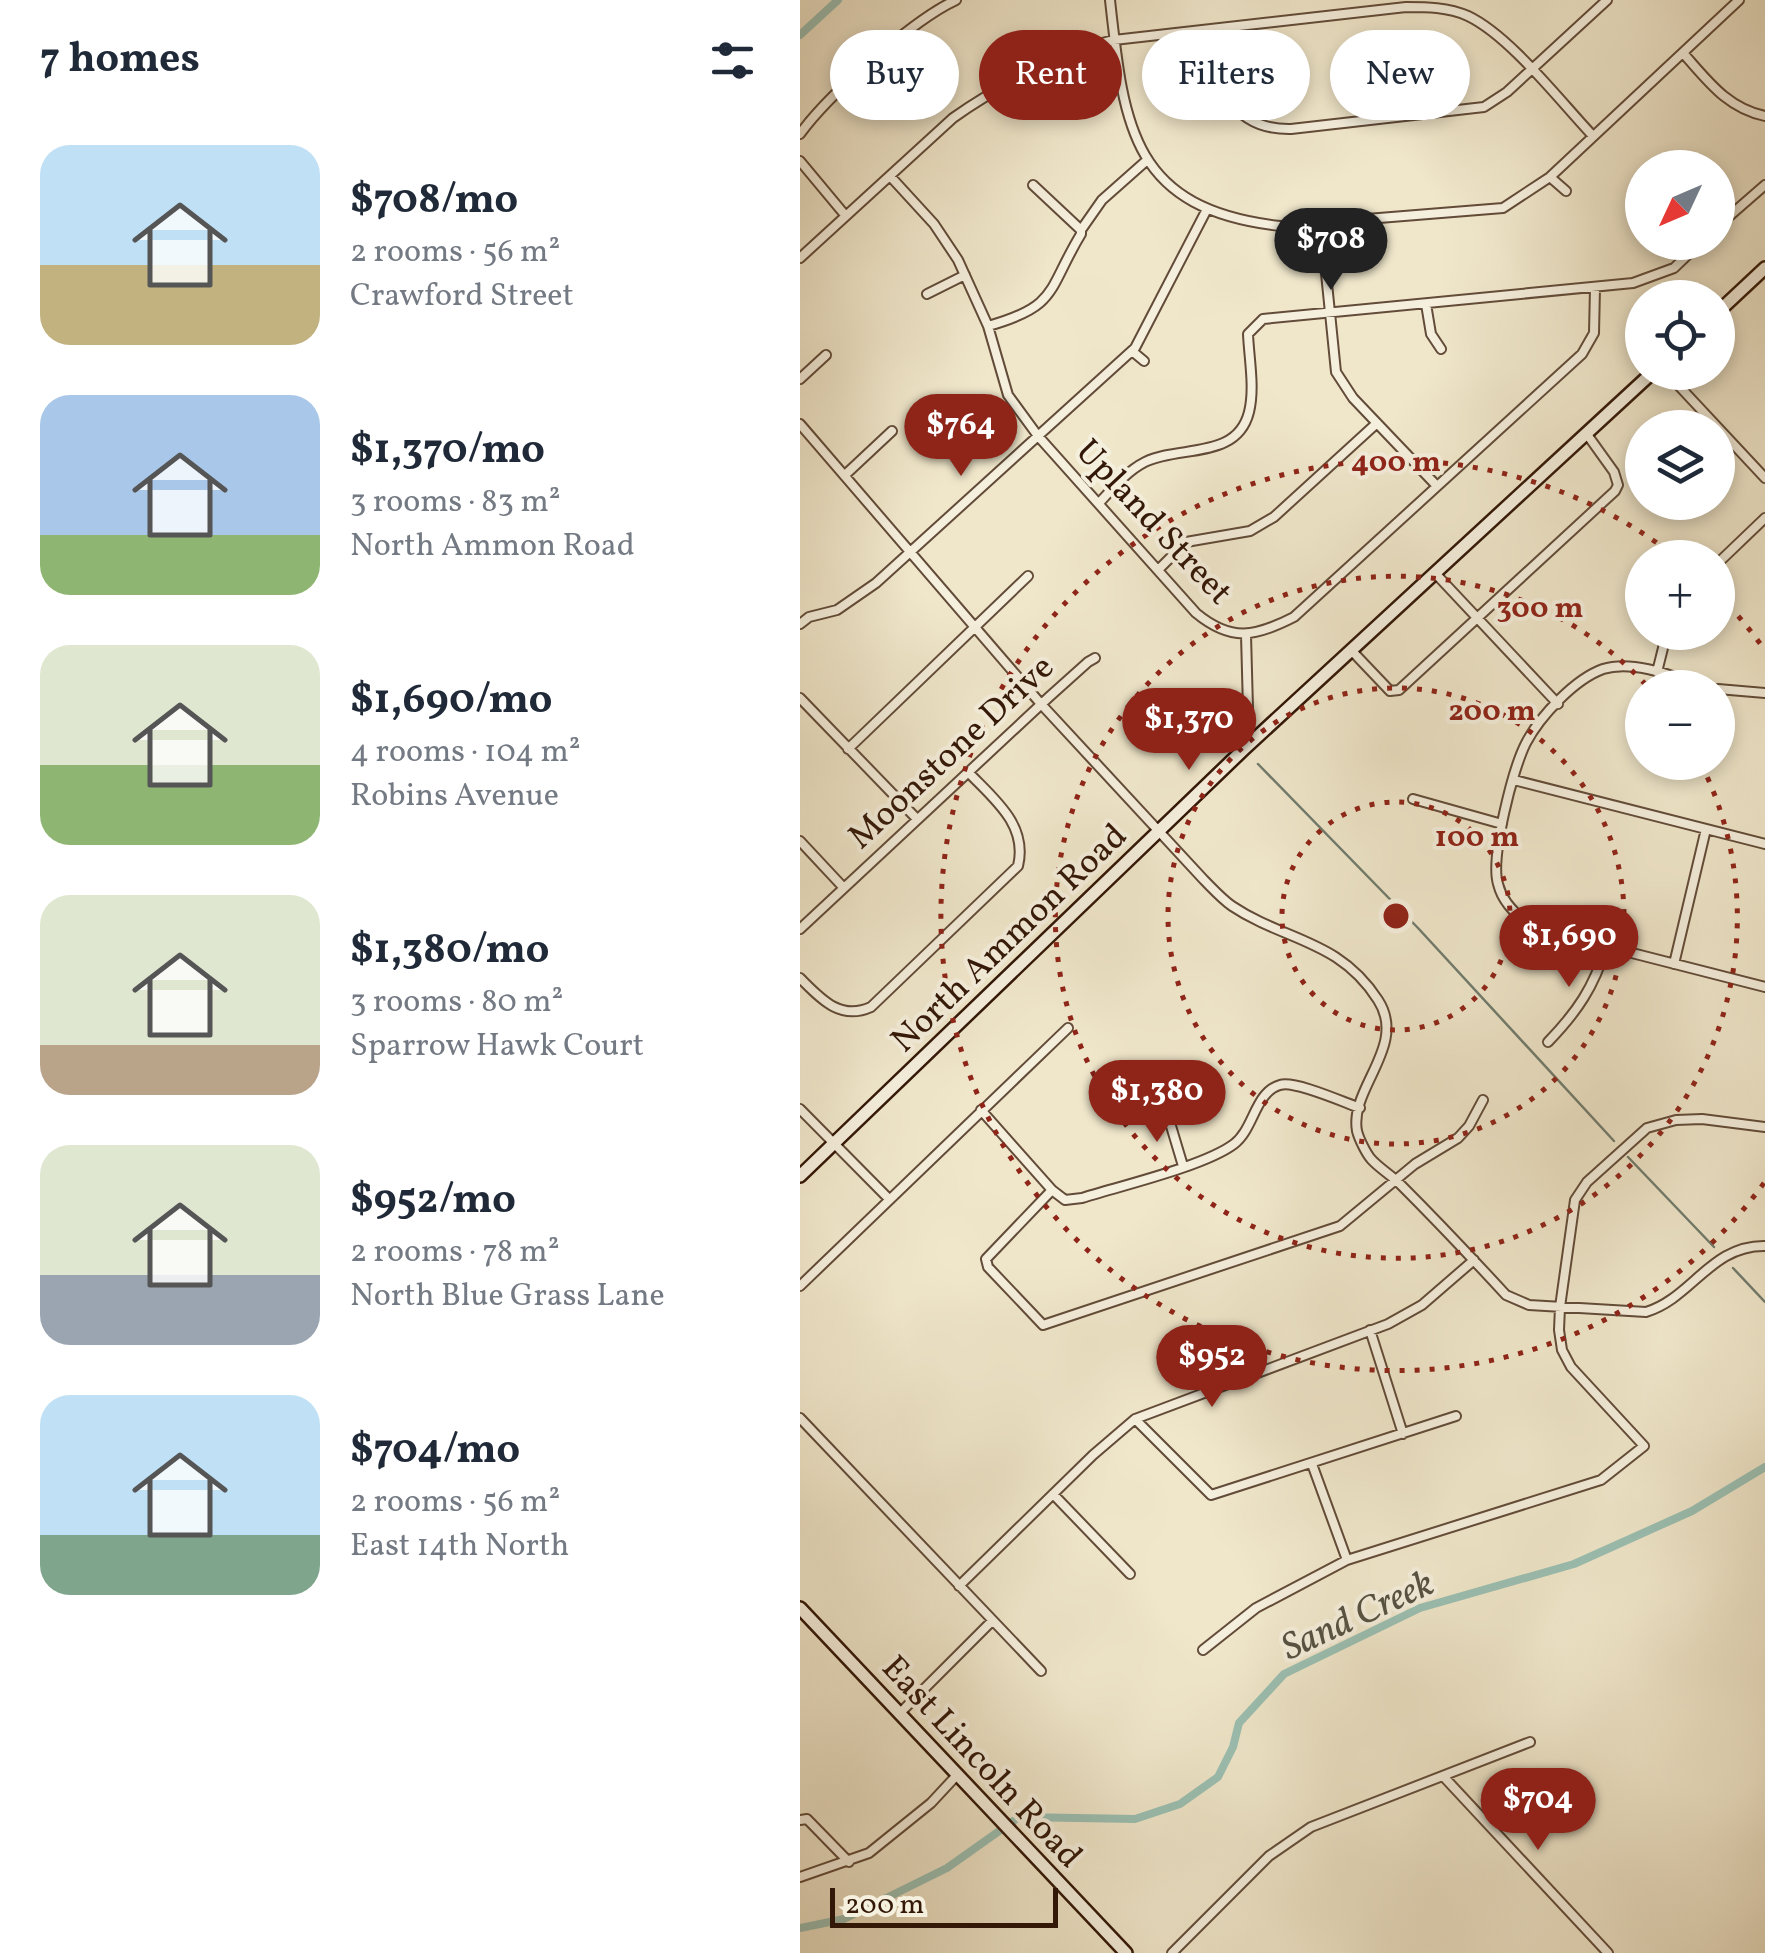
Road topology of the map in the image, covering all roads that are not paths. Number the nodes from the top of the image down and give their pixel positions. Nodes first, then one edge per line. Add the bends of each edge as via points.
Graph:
1 (956, 0) edge
2 (1110, 0) edge
3 (1607, 0) edge
4 (1739, 0) edge
5 (1406, 4) edge
6 (1113, 30) edge
7 (1210, 30) edge
8 (1683, 53) junction
9 (1531, 70) junction
10 (1122, 86) edge
11 (979, 100) edge
12 (1765, 116) edge
13 (1252, 120) edge
14 (800, 134) edge
15 (1592, 136) junction
16 (1146, 161) junction
17 (800, 162) edge
18 (890, 176) junction
19 (1550, 177) junction
20 (1033, 185) dead end
21 (1765, 185) edge
22 (1566, 191) dead end
23 (1206, 211) junction
24 (1735, 211) edge
25 (845, 215) junction
26 (1321, 224) junction
27 (1081, 230) junction
28 (800, 258) edge
29 (1682, 260) edge
30 (1763, 274) edge
31 (964, 275) junction
32 (1595, 288) junction
33 (926, 294) dead end
34 (1735, 298) edge
35 (1426, 304) junction
36 (1331, 312) junction
37 (988, 326) junction
38 (1440, 349) dead end
39 (1132, 351) junction
40 (826, 355) dead end
41 (1144, 361) dead end
42 (800, 380) edge
43 (1633, 390) edge
44 (1683, 390) edge
45 (1377, 423) junction
46 (800, 424) edge
47 (892, 431) dead end
48 (1586, 433) junction
49 (1038, 436) junction
50 (845, 475) junction
51 (1765, 478) edge
52 (1436, 485) junction
53 (1099, 503) junction
54 (1765, 518) edge
55 (1735, 547) edge
56 (908, 550) junction
57 (1158, 569) junction
58 (1434, 573) junction
59 (1028, 576) dead end
60 (1477, 618) junction
61 (800, 624) edge
62 (976, 626) junction
63 (1246, 635) junction
64 (1351, 650) junction
65 (1096, 658) dead end
66 (1641, 670) edge
67 (1735, 690) edge
68 (1765, 693) edge
69 (800, 698) edge
70 (1041, 704) junction
71 (1558, 704) junction
72 (1249, 745) junction
73 (848, 749) junction
74 (968, 772) junction
75 (1514, 780) junction
76 (1414, 798) dead end
77 (916, 820) junction
78 (1502, 824) junction
79 (1706, 830) junction
80 (1157, 832) junction
81 (800, 841) edge
82 (1765, 844) edge
83 (843, 886) junction
84 (800, 929) edge
85 (1606, 947) junction
86 (1674, 964) junction
87 (800, 978) edge
88 (1765, 986) edge
89 (1068, 1028) dead end
90 (1548, 1042) dead end
91 (1483, 1100) dead end
92 (1360, 1108) junction
93 (800, 1109) edge
94 (982, 1110) junction
95 (1158, 1110) dead end
96 (1765, 1127) edge
97 (833, 1143) junction
98 (1182, 1166) junction
99 (800, 1176) edge
100 (1397, 1180) junction
101 (1052, 1190) junction
102 (888, 1200) junction
103 (1765, 1246) edge
104 (1474, 1260) junction
105 (800, 1286) edge
106 (1560, 1307) junction
107 (1370, 1330) junction
108 (1456, 1416) dead end
109 (800, 1418) edge
110 (1135, 1420) junction
111 (1403, 1434) junction
112 (1312, 1464) junction
113 (1053, 1494) junction
114 (1348, 1560) junction
115 (1130, 1574) dead end
116 (959, 1586) junction
117 (800, 1608) edge
118 (992, 1621) junction
119 (1204, 1650) dead end
120 (1041, 1670) dead end
121 (900, 1713) junction
122 (1530, 1742) dead end
123 (958, 1774) junction
124 (1443, 1776) junction
125 (800, 1820) edge
126 (849, 1862) junction
127 (800, 1877) edge
128 (1126, 1953) edge
129 (1172, 1953) edge
130 (1608, 1953) edge

1 - 14 street via 899,38
2 - 6 street
3 - 9 street
4 - 8 street
5 - 7 street
5 - 9 street via 1468,16
8 - 12 street via 1728,102
8 - 15 street
9 - 13 street via 1484,107 1279,129
9 - 15 street
10 - 16 street
11 - 18 street
15 - 19 street
16 - 23 street
16 - 27 street via 1102,200
17 - 25 street
18 - 25 street
18 - 31 street, Upland Street via 934,224
19 - 22 street
19 - 26 street via 1504,208
20 - 27 street
21 - 24 street
23 - 26 street via 1280,226
23 - 39 street
25 - 28 street
26 - 36 street
27 - 37 street via 1043,302
29 - 32 street via 1660,275
30 - 34 main road
31 - 33 street
31 - 37 street, Upland Street
32 - 35 street
32 - 52 street via 1594,333 1582,354
35 - 36 street
35 - 38 street
36 - 45 street via 1336,372
36 - 53 street via 1256,322 1248,334 1250,407 1237,435 1219,446 1144,463
37 - 49 street, Upland Street via 1008,395
39 - 41 street
39 - 49 street
40 - 42 street
43 - 48 main road, North Ammon Road
44 - 51 street
45 - 52 street
45 - 57 street via 1274,516 1250,531 1186,542
46 - 50 street
47 - 50 street
48 - 58 main road, North Ammon Road
48 - 60 street via 1614,472 1615,491
49 - 53 street, Upland Street
49 - 56 street
50 - 56 street
52 - 63 street via 1294,617
53 - 57 street, Upland Street
54 - 55 street
56 - 61 street via 837,610
56 - 62 street
57 - 63 street, Upland Street via 1211,626
58 - 60 street
58 - 64 main road, North Ammon Road
59 - 62 street
60 - 64 street via 1398,690 1390,691
60 - 71 street
62 - 70 street
62 - 73 street
63 - 72 street, Upland Street
64 - 72 main road, North Ammon Road
65 - 70 street, Moonstone Drive
66 - 71 street via 1603,669
67 - 68 street
69 - 73 street
70 - 74 street, Moonstone Drive
70 - 80 street
71 - 75 street via 1525,745
72 - 80 main road, North Ammon Road
73 - 77 street
74 - 77 street, Moonstone Drive
74 - 87 street via 1020,836 1018,866 870,1007 839,1011
75 - 78 street
75 - 79 street
76 - 78 street
77 - 83 street, Moonstone Drive
78 - 85 street via 1495,865 1502,898 1538,929
79 - 82 street
79 - 86 street
80 - 92 street via 1230,905 1333,954 1380,1002 1388,1023
80 - 97 main road, North Ammon Road
81 - 83 street
83 - 84 street, Moonstone Drive
85 - 86 street
85 - 90 street via 1592,989
86 - 88 street
89 - 94 street
91 - 100 street via 1458,1138
92 - 98 street via 1286,1082 1272,1088 1232,1146
92 - 100 street via 1357,1130 1370,1158
93 - 97 street
94 - 101 street
94 - 102 street
95 - 98 street via 1171,1126
96 - 106 street via 1676,1120 1631,1139 1574,1200
97 - 99 main road, North Ammon Road
97 - 102 street
98 - 101 street via 1082,1198 1066,1200
100 - 101 street via 1340,1226 1043,1325 986,1259
100 - 104 street
102 - 105 street
103 - 106 street via 1722,1256 1664,1306 1646,1312
104 - 106 street via 1506,1295
104 - 107 street via 1422,1305
106 - 114 street via 1562,1350 1572,1367 1644,1446 1601,1480
107 - 110 street
107 - 111 street
108 - 111 street
109 - 116 street
110 - 112 street via 1210,1495
110 - 113 street
111 - 112 street
112 - 114 street
113 - 115 street
113 - 116 street
114 - 119 street via 1256,1608
116 - 118 street
117 - 121 main road, East Lincoln Road
118 - 120 street
118 - 121 street
121 - 123 main road, East Lincoln Road
122 - 124 street
123 - 126 street via 898,1830
123 - 128 main road, East Lincoln Road
124 - 129 street via 1311,1826
124 - 130 street
125 - 126 street via 807,1818
126 - 127 street

